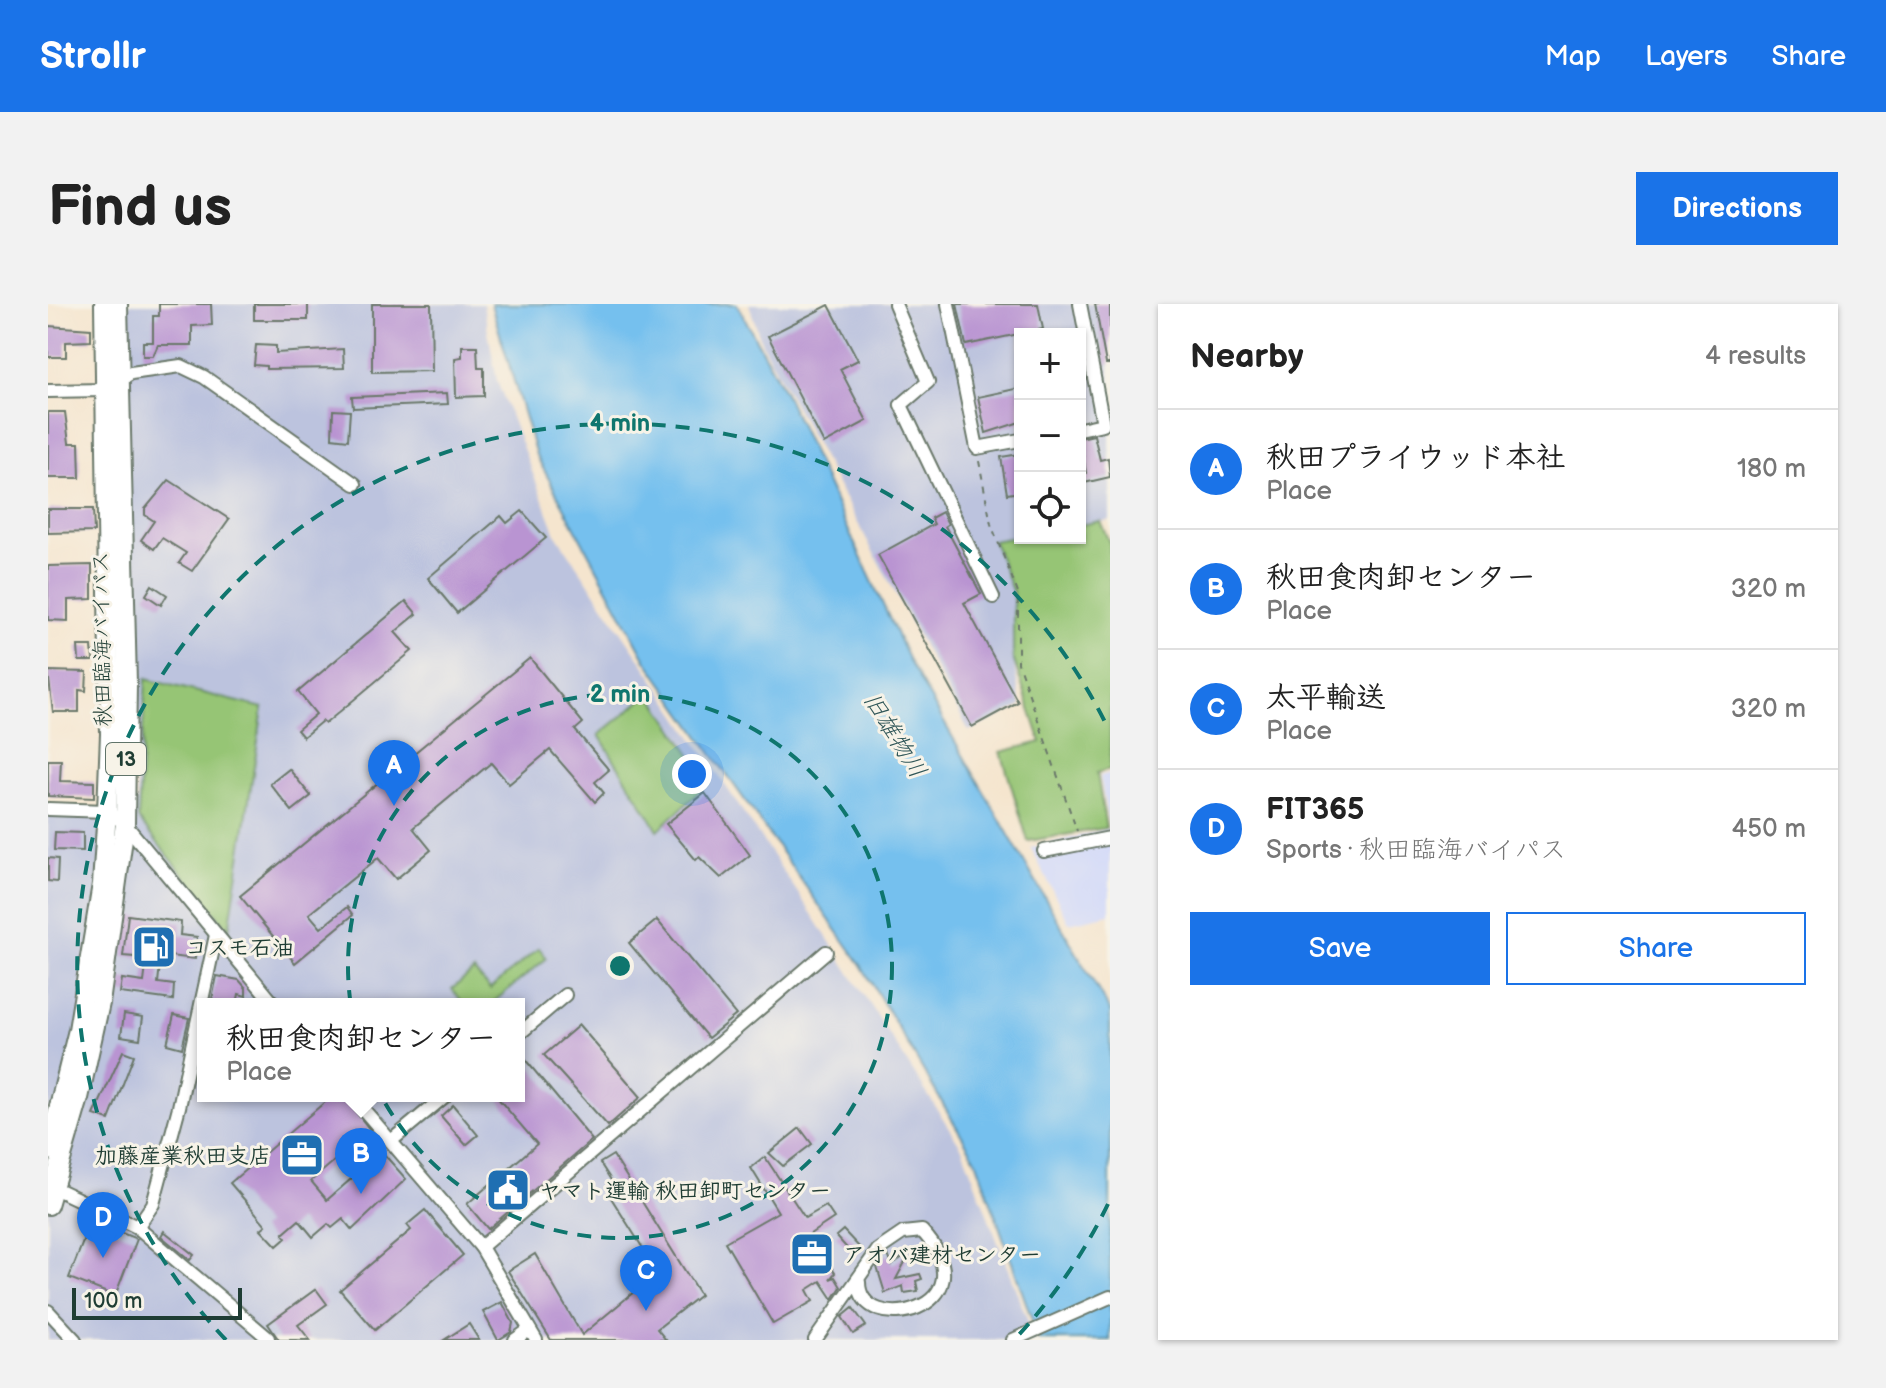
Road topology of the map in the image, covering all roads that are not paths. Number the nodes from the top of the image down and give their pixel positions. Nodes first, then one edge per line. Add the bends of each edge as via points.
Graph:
1 (104, 304) edge
2 (118, 304) edge
3 (895, 304) edge
4 (948, 304) edge
5 (1080, 304) edge
6 (112, 385) junction
7 (48, 391) edge
8 (1086, 428) edge
9 (1014, 441) edge
10 (355, 484) dead end
11 (993, 597) dead end
12 (48, 809) edge
13 (107, 811) junction
14 (125, 824) junction
15 (1110, 838) edge
16 (1044, 851) dead end
17 (216, 935) junction
18 (826, 952) dead end
19 (565, 995) dead end
20 (201, 998) edge
21 (269, 998) edge
22 (197, 1017) edge
23 (525, 1029) edge
24 (357, 1102) edge
25 (438, 1102) edge
26 (391, 1141) junction
27 (48, 1151) edge
28 (50, 1192) edge
29 (137, 1227) junction
30 (481, 1247) junction
31 (859, 1282) junction
32 (1110, 1297) edge
33 (48, 1311) edge
34 (532, 1335) edge
35 (268, 1338) dead end
36 (1014, 1339) edge
37 (75, 1340) edge
38 (515, 1340) edge
39 (815, 1340) edge

1 - 6 highway, 秋田臨海バイパス / 13
2 - 6 highway, 秋田臨海バイパス / 13
3 - 11 street via 928,382 901,405
4 - 9 street via 977,448
5 - 8 street via 1103,424
6 - 7 street
6 - 10 street via 131,373 181,366
6 - 13 highway, 秋田臨海バイパス / 13
6 - 14 highway, 秋田臨海バイパス / 13 via 127,684
12 - 13 street
13 - 14 street
13 - 27 highway, 秋田臨海バイパス / 13 via 102,884 78,1030
14 - 17 street
14 - 28 highway, 秋田臨海バイパス / 13 via 100,1003
15 - 16 street
17 - 20 street
17 - 21 street
18 - 30 street
19 - 23 street
22 - 29 street via 157,1191
24 - 26 street
25 - 26 street
26 - 30 street
28 - 29 street
29 - 35 street
30 - 34 street
31 - 31 street via 878,1250 903,1233 922,1231 936,1246 946,1270 939,1296 918,1317 897,1324 867,1311 859,1301
31 - 39 street
32 - 36 street
33 - 37 street
34 - 38 street

